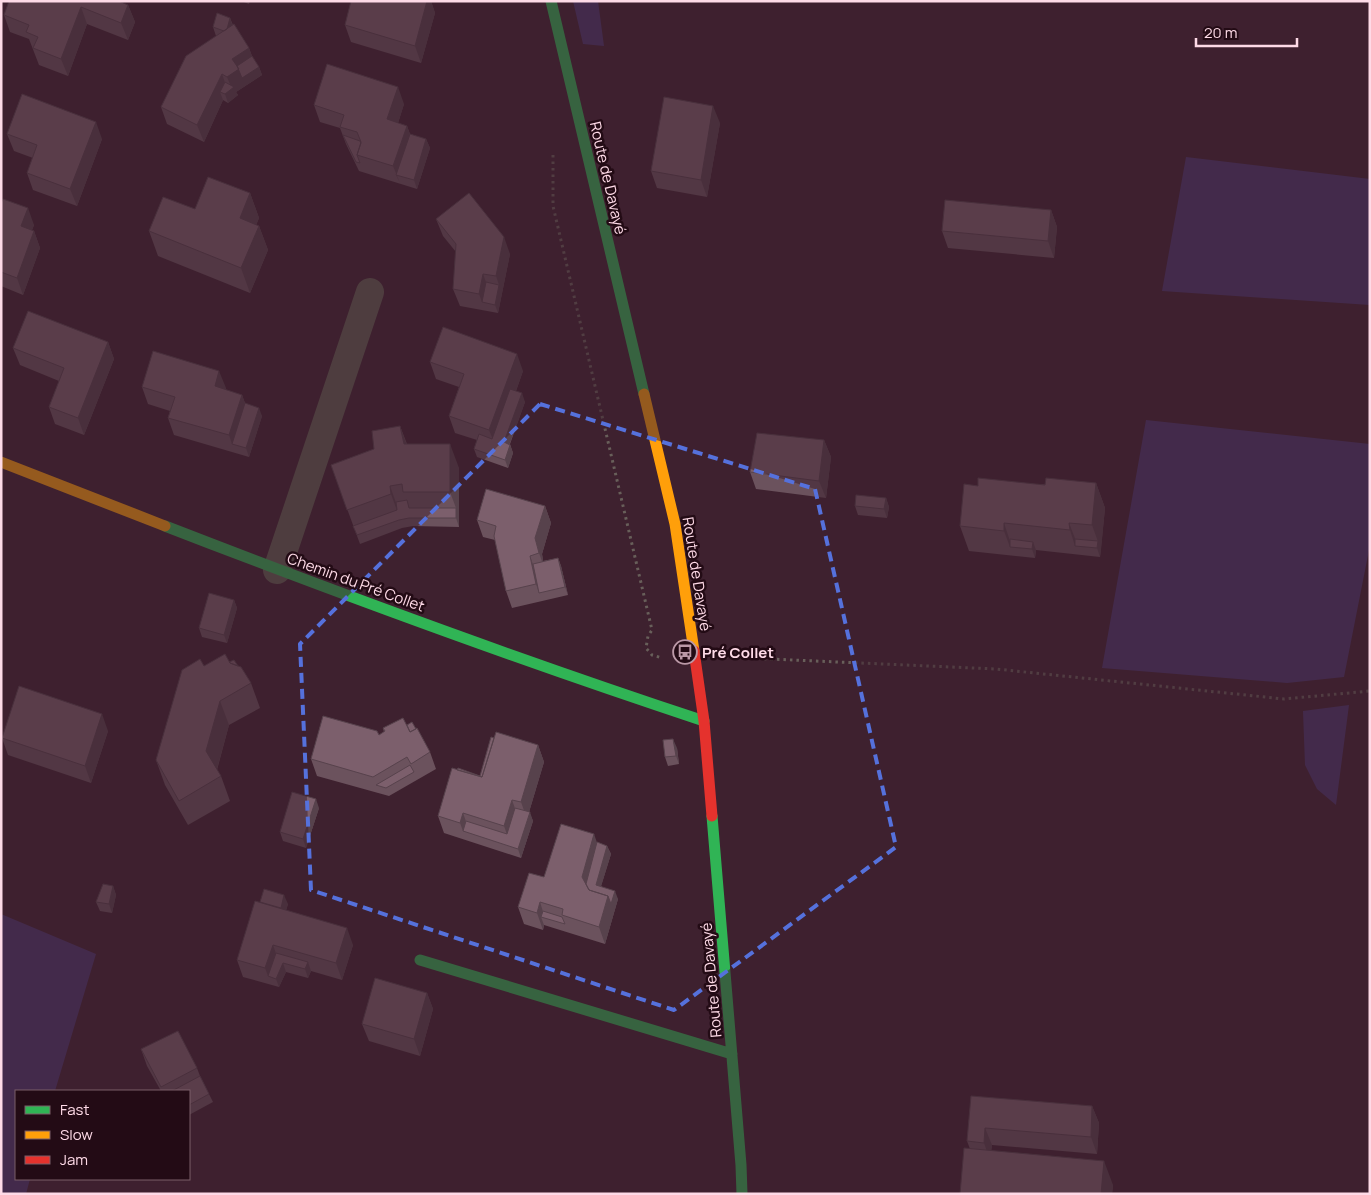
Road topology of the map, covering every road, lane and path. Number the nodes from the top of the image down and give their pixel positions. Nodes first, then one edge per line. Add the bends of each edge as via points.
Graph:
1 (551, 1) edge
2 (553, 148) dead end
3 (370, 292) dead end
4 (1, 462) edge
5 (277, 570) junction
6 (652, 655) dead end
7 (695, 655) junction
8 (1370, 691) edge
9 (704, 721) junction
10 (420, 960) dead end
11 (732, 1054) junction
12 (742, 1194) edge

1 - 7 street, Route de Davayé via 675,524
2 - 6 path via 553,206 652,630 646,648
3 - 5 street
4 - 5 street, Chemin du Pré Collet
5 - 9 street, Chemin du Pré Collet via 596,686
7 - 8 path via 996,669 1284,699
7 - 9 street, Route de Davayé
9 - 11 street, Route de Davayé
10 - 11 street
11 - 12 street, Route de Davayé

